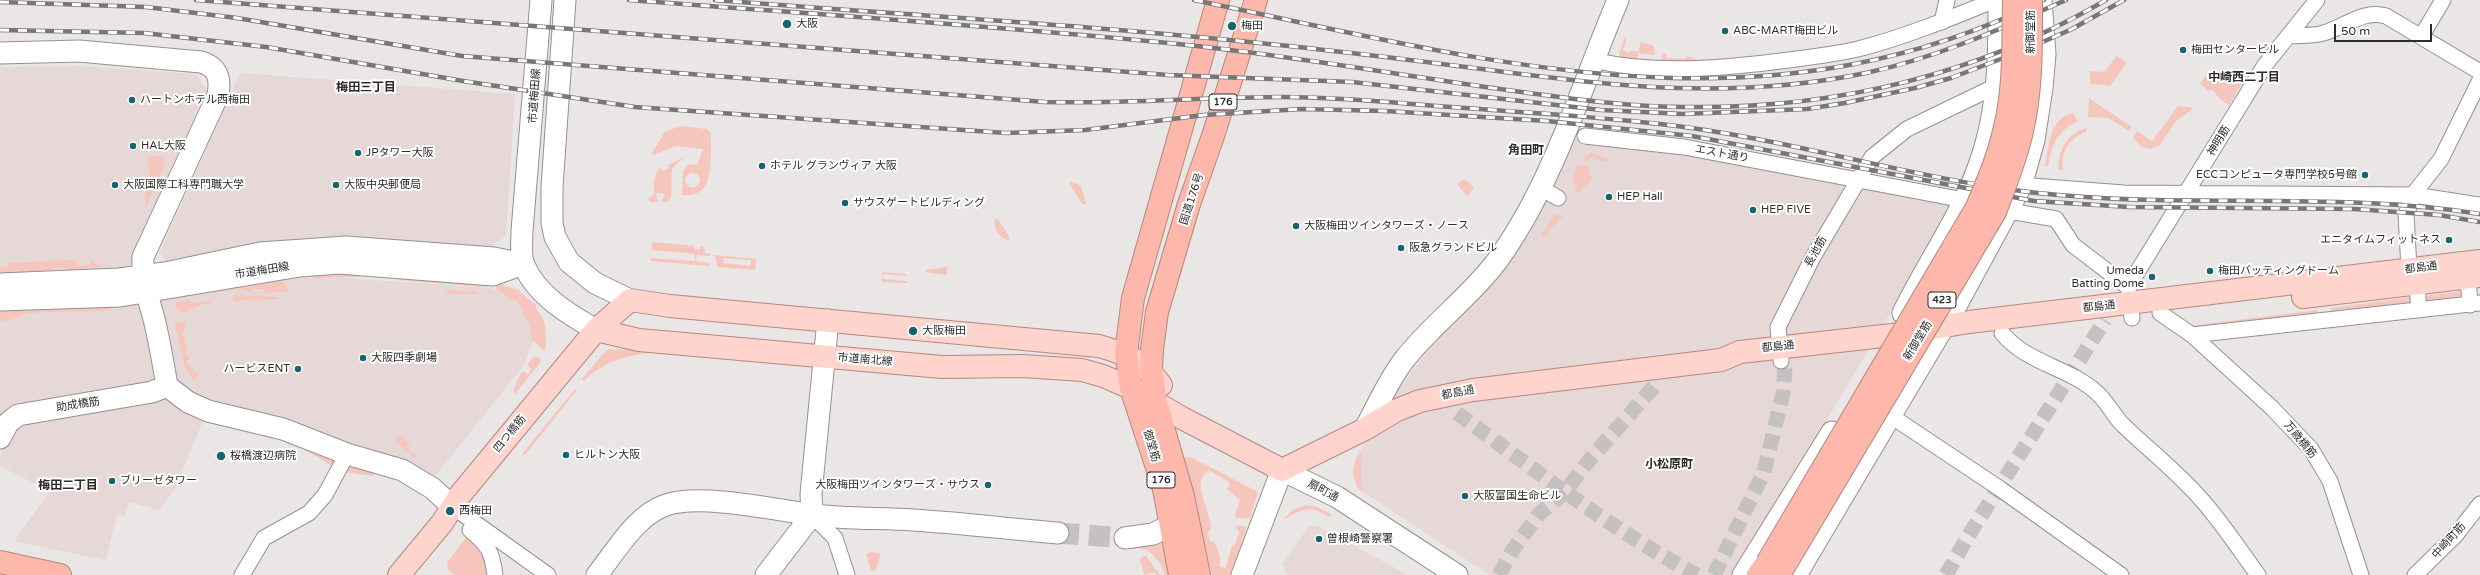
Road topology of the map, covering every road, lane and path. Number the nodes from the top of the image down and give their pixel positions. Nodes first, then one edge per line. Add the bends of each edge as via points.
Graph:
1 (542, 0) edge
2 (565, 0) edge
3 (1218, 0) edge
4 (1256, 0) edge
5 (1618, 0) edge
6 (1946, 0) edge
7 (1995, 0) edge
8 (1999, 0) edge
9 (2014, 0) edge
10 (2031, 0) edge
11 (2041, 0) edge
12 (2317, 0) edge
13 (2443, 0) edge
14 (1942, 22) junction
15 (2288, 36) junction
16 (2421, 37) junction
17 (0, 53) edge
18 (1593, 60) junction
19 (2480, 72) edge
20 (2480, 80) edge
21 (1998, 85) junction
22 (1585, 136) dead end
23 (1857, 180) junction
24 (2032, 186) dead end
25 (552, 187) junction
26 (1539, 188) junction
27 (2188, 192) junction
28 (2414, 196) junction
29 (1558, 198) dead end
30 (1964, 200) junction
31 (2480, 205) edge
32 (2009, 210) junction
33 (523, 264) junction
34 (2476, 272) edge
35 (2413, 277) junction
36 (0, 284) edge
37 (144, 284) junction
38 (2321, 296) junction
39 (0, 300) edge
40 (630, 300) junction
41 (2130, 303) junction
42 (2475, 304) edge
43 (2419, 310) junction
44 (2160, 314) junction
45 (828, 320) junction
46 (2323, 321) junction
47 (596, 330) junction
48 (2002, 333) junction
49 (1938, 335) junction
50 (2192, 335) junction
51 (1888, 343) junction
52 (1780, 345) junction
53 (1126, 353) junction
54 (824, 356) junction
55 (1151, 370) junction
56 (167, 386) junction
57 (1131, 388) junction
58 (1156, 403) junction
59 (1891, 416) junction
60 (1182, 418) junction
61 (1365, 429) junction
62 (0, 438) edge
63 (347, 454) junction
64 (1282, 470) junction
65 (2480, 504) edge
66 (453, 507) junction
67 (812, 515) junction
68 (1169, 526) junction
69 (1058, 533) tunnel mouth
70 (1125, 538) tunnel mouth
71 (0, 562) edge
72 (1766, 572) edge
73 (1247, 573) edge
74 (60, 575) edge
75 (242, 575) edge
76 (399, 575) edge
77 (495, 575) edge
78 (548, 575) edge
79 (596, 575) edge
80 (766, 575) edge
81 (847, 575) edge
82 (1180, 575) edge
83 (1199, 575) edge
84 (1457, 575) edge
85 (1743, 575) edge
86 (1796, 575) edge
87 (2121, 575) edge
88 (2258, 575) edge
89 (2361, 575) edge
90 (2415, 575) edge

1 - 33 street, 市道梅田線 via 522,232
2 - 25 street, 市道梅田線
3 - 53 highway, 176 via 1133,298
4 - 55 highway, 国道176号 / 176 via 1189,204 1157,312
5 - 18 street
6 - 14 street
7 - 14 street
8 - 21 street
9 - 72 highway, 423, bridge via 2013,72 2005,127 1993,169 1977,208
10 - 72 highway, 新御堂筋 / 423, bridge via 2031,54 2025,116 2011,172 1995,212
11 - 32 street, 新御堂筋 via 2044,54 2039,111 2026,170
12 - 15 street, 神明筋
13 - 16 street
14 - 18 street via 1858,49 1751,64 1705,68 1654,67
15 - 16 street via 2320,34 2371,14 2386,16
15 - 27 street, 神明筋 via 2265,65
16 - 19 street
17 - 37 street via 79,51 201,62 216,71 219,79 218,95 143,257
18 - 26 street via 1565,134
20 - 28 street via 2441,159
21 - 23 street, 長池筋 via 1907,128 1872,157
21 - 30 street via 1985,147
22 - 23 street, エスト通り via 1684,148
23 - 30 street, エスト通り
23 - 52 street, 長池筋 via 1813,256
24 - 27 street via 2124,193
25 - 33 street
25 - 40 street via 552,223 558,244 569,262 595,283
26 - 29 street
26 - 61 street via 1518,229 1496,262 1404,360
27 - 28 street
27 - 41 street, 神明筋
28 - 31 street
28 - 35 street via 2406,214
30 - 51 street
32 - 41 street via 2056,219 2073,245
32 - 49 street, 新御堂筋
33 - 37 street, 市道梅田線 via 493,275 339,263
33 - 47 street via 543,292
34 - 35 main road, 都島通
34 - 42 street
35 - 38 main road, 都島通
35 - 41 main road, 都島通
35 - 43 street
36 - 37 street, 市道梅田線 via 114,280
37 - 39 street, 市道梅田線 via 120,296
37 - 56 street via 153,314
38 - 44 main road, 都島通
38 - 46 street
40 - 45 main road
40 - 47 main road, 四つ橋筋
41 - 44 main road, 都島通
41 - 48 main road, 都島通
41 - 49 main road, 都島通 via 1969,322
42 - 43 street
43 - 46 street
44 - 50 street, 万歳橋筋
45 - 53 main road via 1089,345
45 - 54 street
46 - 50 street
47 - 54 main road, 市道南北線 via 639,340
47 - 66 main road, 四つ橋筋
48 - 49 main road, 都島通 via 1961,337
48 - 88 street via 2029,356 2070,374 2097,392 2122,424 2171,467 2210,511
49 - 51 main road, 都島通
49 - 59 street, 新御堂筋
50 - 89 street, 万歳橋筋 via 2272,408 2311,450 2330,481
51 - 52 main road, 都島通
51 - 85 street
52 - 61 main road, 都島通 via 1740,352 1721,360 1664,365 1448,395 1408,405
53 - 55 main road
53 - 57 highway, 176
54 - 57 main road, 市道南北線 via 942,367 1062,368 1103,376
54 - 67 street via 811,494
55 - 58 highway, 国道176号 / 176
55 - 60 main road
56 - 62 street, 助成橋筋 via 152,392 18,415 8,423
56 - 63 street via 188,402 208,411 283,429
57 - 58 main road, 市道南北線
57 - 68 highway, 御堂筋 / 176 via 1164,489
58 - 60 main road, 扇町通
58 - 83 highway, 御堂筋 / 176 via 1183,496
59 - 86 street, 新御堂筋
59 - 87 street
60 - 64 main road, 扇町通
61 - 64 main road, 都島通
63 - 66 street via 402,470 432,488
63 - 75 street via 325,495 308,513 264,538
64 - 73 street
64 - 84 street, 扇町通 via 1337,497
65 - 90 street, 中崎町筋 via 2455,536
66 - 76 main road, 四つ橋筋
66 - 77 street via 467,528 485,542 491,551
66 - 78 street
67 - 69 street via 912,520
67 - 79 street via 785,509 694,502 666,505 652,511 638,524
67 - 80 street
67 - 81 street via 834,538
68 - 70 street via 1153,534
68 - 82 highway, 御堂筋 / 176
71 - 74 highway

